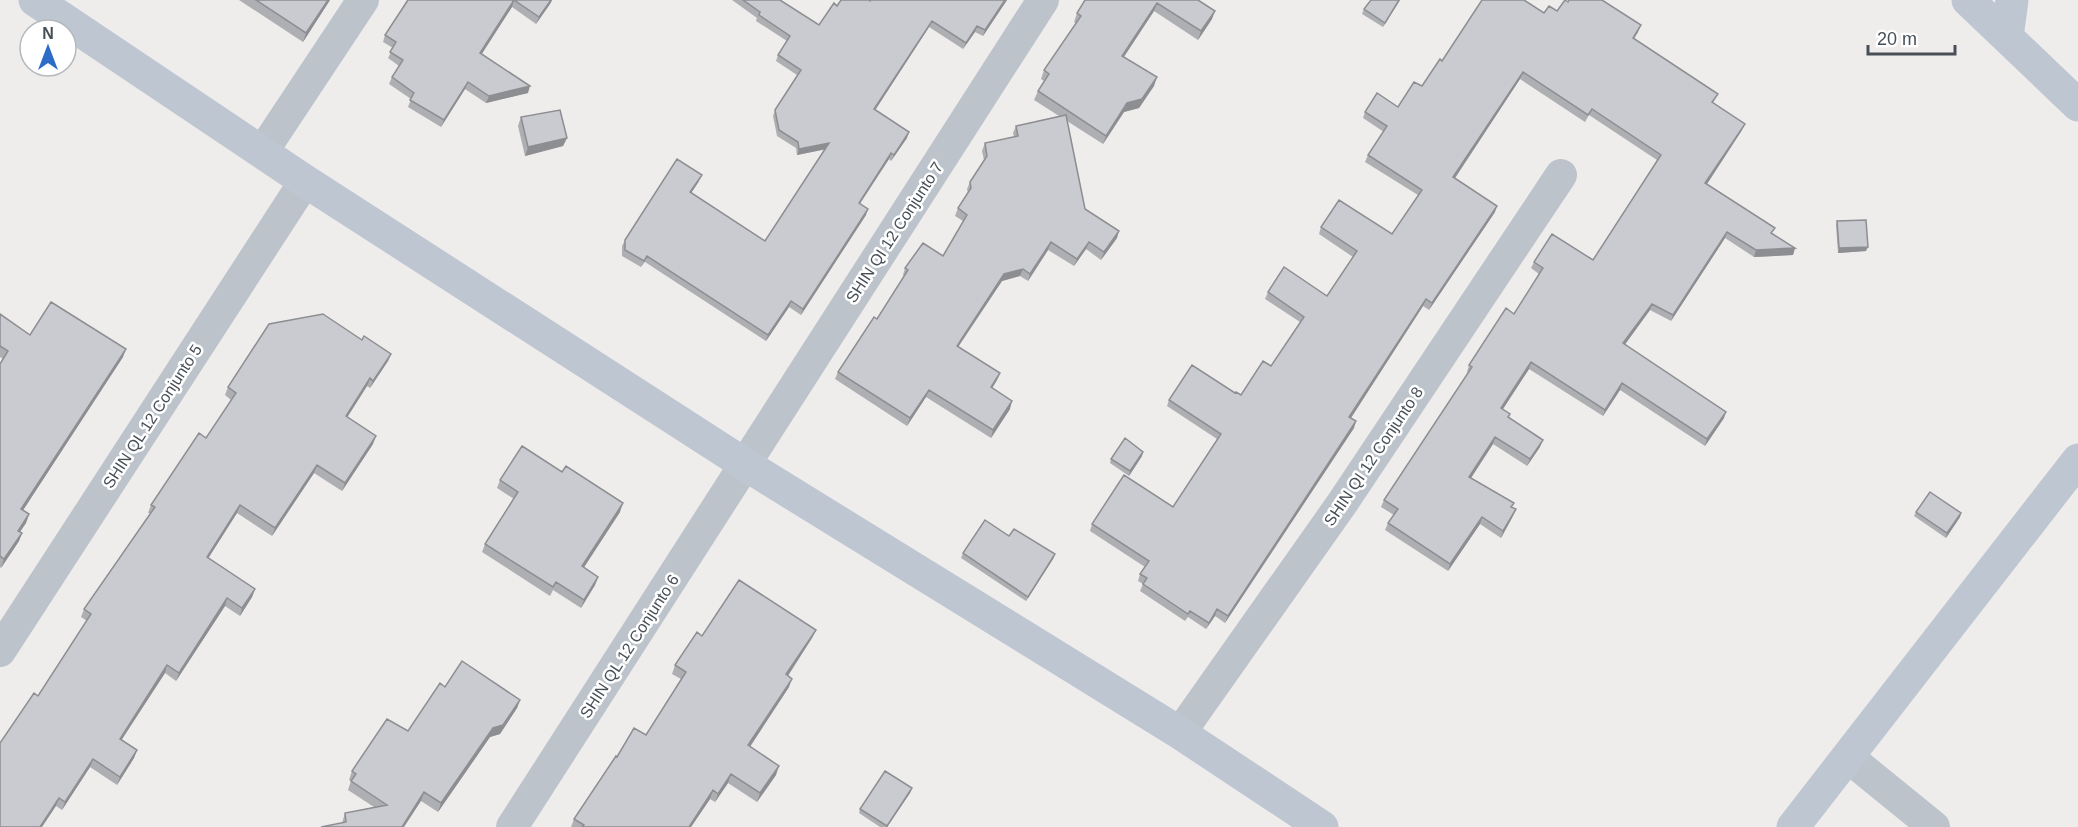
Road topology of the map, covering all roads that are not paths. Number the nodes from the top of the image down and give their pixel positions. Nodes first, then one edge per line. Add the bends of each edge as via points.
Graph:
1 (35, 0) edge
2 (363, 0) edge
3 (1043, 0) edge
4 (1968, 0) edge
5 (2012, 0) edge
6 (2007, 37) junction
7 (2078, 105) edge
8 (263, 151) junction
9 (1561, 175) dead end
10 (305, 180) junction
11 (2078, 460) edge
12 (746, 465) junction
13 (0, 651) edge
14 (1180, 734) junction
15 (1848, 757) junction
16 (512, 827) edge
17 (1322, 827) edge
18 (1793, 827) edge
19 (1934, 827) edge

1 - 8 street
2 - 8 street
3 - 12 street, SHIN QI 12 Conjunto 7
4 - 6 street
5 - 6 street
6 - 7 street
8 - 10 street
9 - 14 street, SHIN QI 12 Conjunto 8 via 1343,502
10 - 12 street
10 - 13 street, SHIN QL 12 Conjunto 5
11 - 15 street
12 - 14 street
12 - 16 street, SHIN QL 12 Conjunto 6
14 - 17 street
15 - 18 street
15 - 19 street

